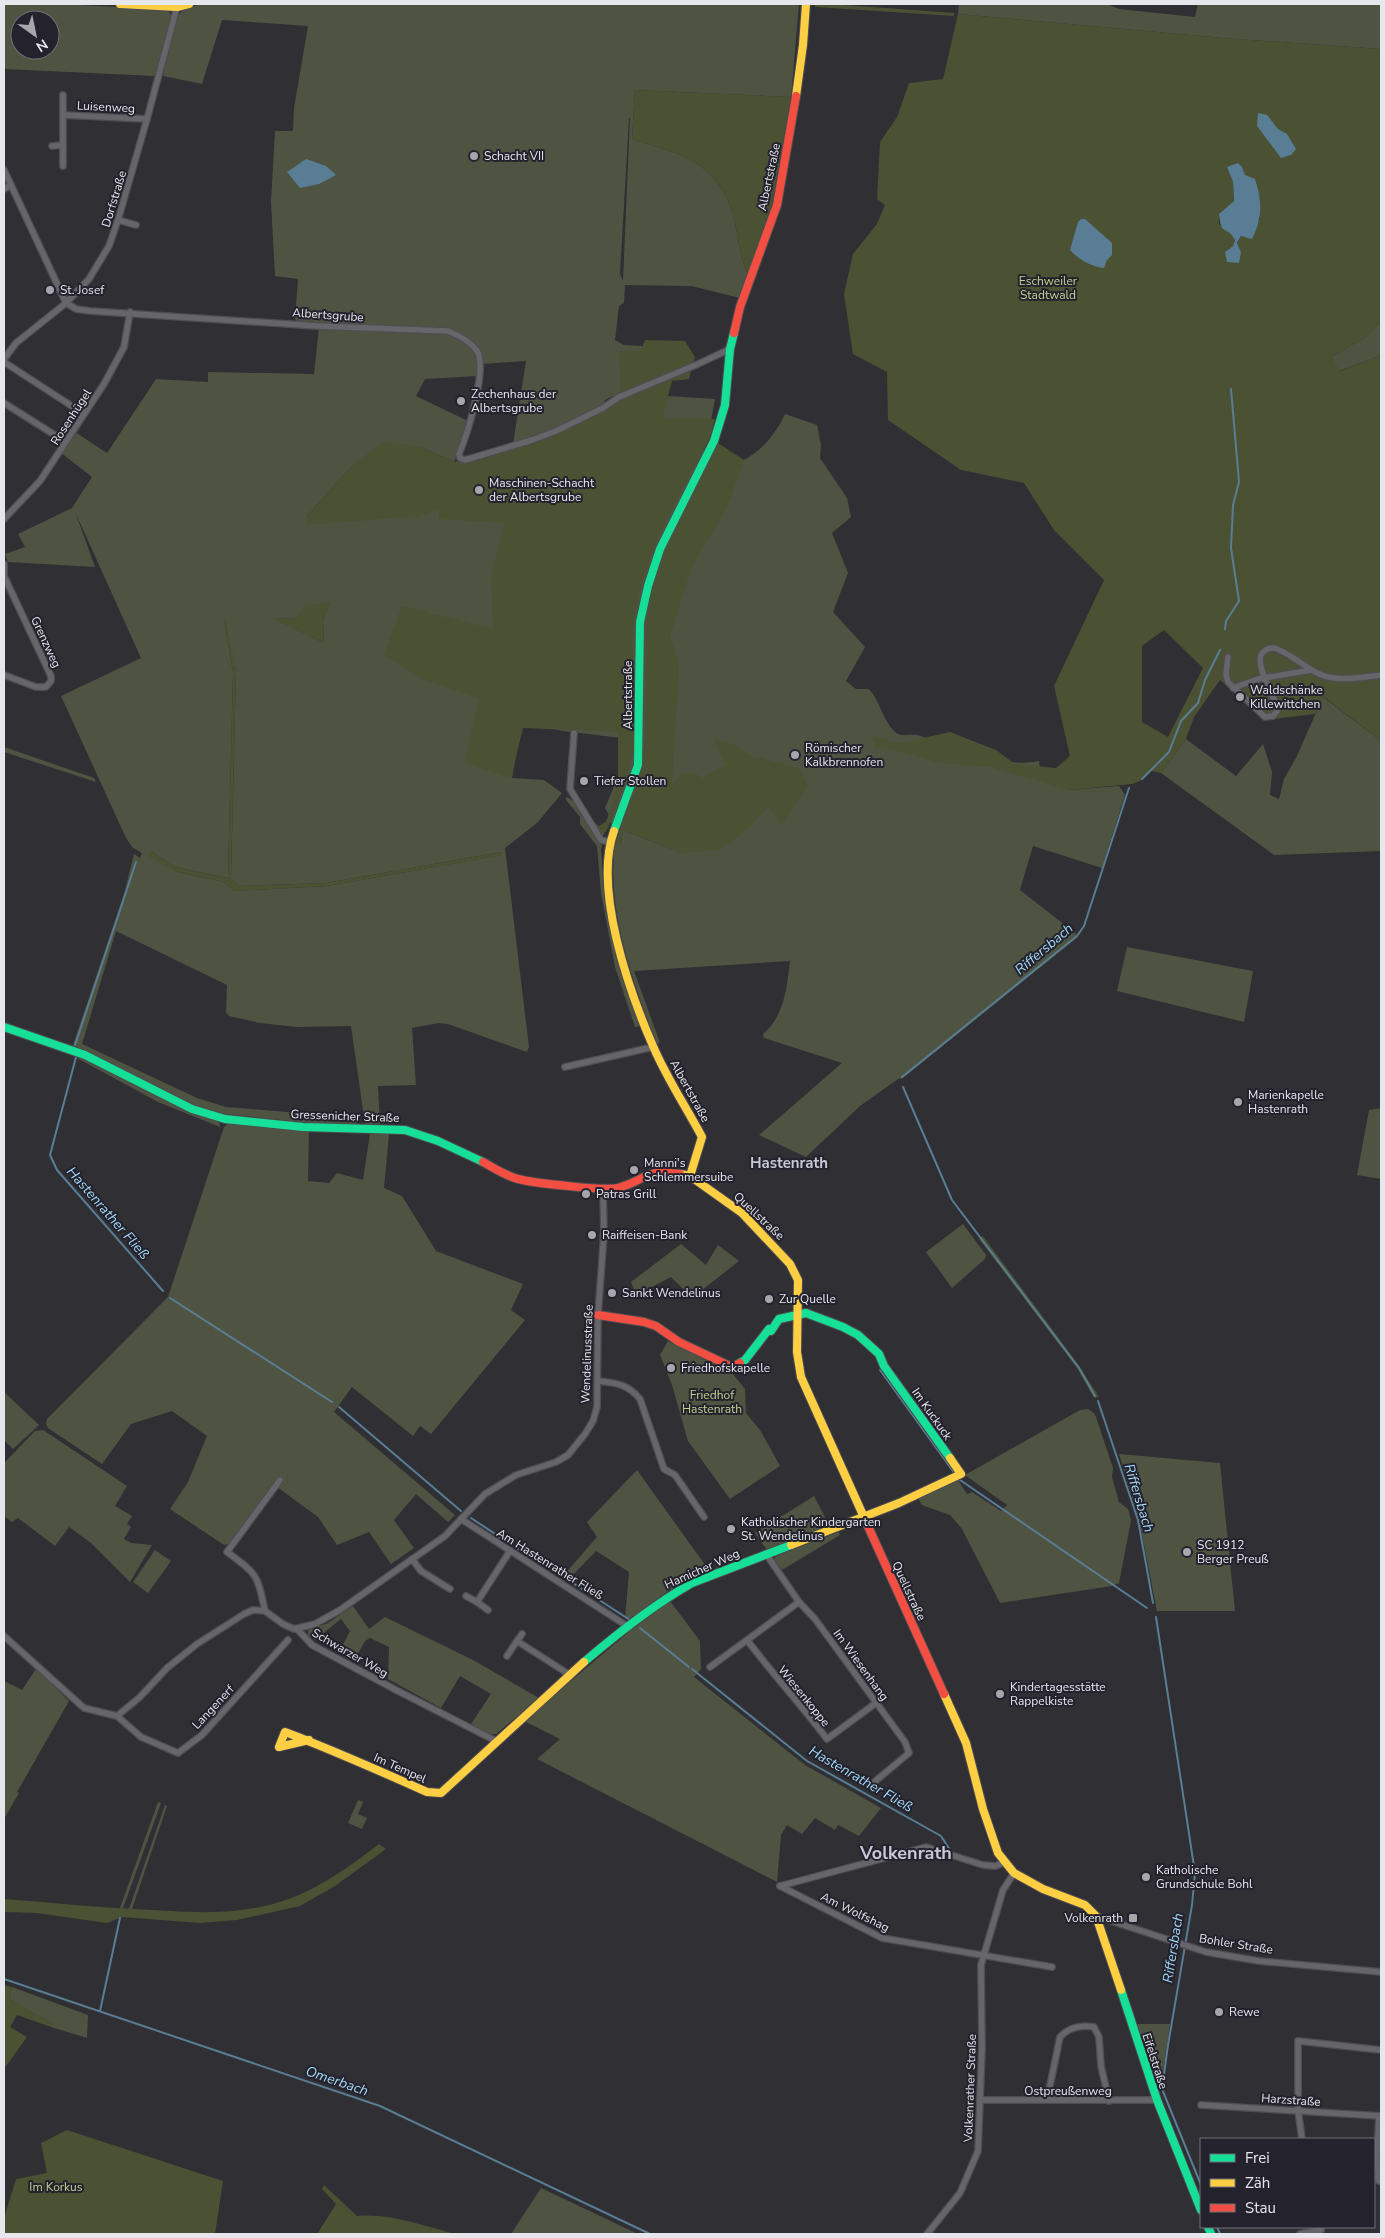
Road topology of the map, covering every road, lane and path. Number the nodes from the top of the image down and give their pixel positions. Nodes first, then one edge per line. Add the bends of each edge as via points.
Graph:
1 (120, 4) edge
2 (189, 4) edge
3 (806, 4) edge
4 (177, 7) junction
5 (63, 95) dead end
6 (63, 116) junction
7 (148, 119) junction
8 (63, 145) junction
9 (52, 146) dead end
10 (62, 166) dead end
11 (4, 170) edge
12 (10, 185) junction
13 (4, 189) edge
14 (118, 220) junction
15 (136, 225) dead end
16 (66, 303) junction
17 (130, 312) junction
18 (730, 349) junction
19 (4, 360) edge
20 (4, 402) edge
21 (84, 414) junction
22 (66, 442) junction
23 (4, 519) edge
24 (4, 564) edge
25 (1228, 657) dead end
26 (1311, 670) junction
27 (4, 675) edge
28 (1381, 675) edge
29 (1266, 678) junction
30 (1234, 688) junction
31 (574, 733) dead end
32 (610, 842) junction
33 (4, 1027) edge
34 (654, 1047) junction
35 (565, 1067) dead end
36 (690, 1176) junction
37 (603, 1190) junction
38 (798, 1314) junction
39 (598, 1315) junction
40 (598, 1381) junction
41 (280, 1480) dead end
42 (704, 1517) dead end
43 (862, 1517) junction
44 (461, 1519) junction
45 (510, 1551) junction
46 (766, 1554) junction
47 (412, 1559) junction
48 (450, 1589) dead end
49 (466, 1596) dead end
50 (477, 1602) junction
51 (799, 1602) junction
52 (488, 1610) dead end
53 (265, 1611) junction
54 (627, 1626) junction
55 (297, 1629) junction
56 (522, 1634) dead end
57 (4, 1636) edge
58 (288, 1640) dead end
59 (748, 1640) junction
60 (517, 1641) junction
61 (507, 1656) dead end
62 (710, 1667) dead end
63 (570, 1675) junction
64 (876, 1703) junction
65 (117, 1716) junction
66 (309, 1740) dead end
67 (496, 1741) junction
68 (873, 1783) dead end
69 (1004, 1863) junction
70 (1014, 1874) junction
71 (1096, 1916) junction
72 (982, 1957) junction
73 (1052, 1968) dead end
74 (1381, 1972) edge
75 (1381, 2050) edge
76 (980, 2100) junction
77 (1047, 2100) junction
78 (1157, 2100) junction
79 (1109, 2101) junction
80 (1201, 2105) dead end
81 (1298, 2110) junction
82 (1380, 2116) edge
83 (1302, 2138) edge
84 (1379, 2181) dead end
85 (1200, 2208) edge
86 (1321, 2230) edge
87 (926, 2234) edge
88 (1300, 2234) edge

1 - 4 main road
2 - 4 main road
3 - 18 main road, Albertstraße via 797,88 777,205 740,307
4 - 7 street, Dorfstraße
5 - 6 street, Luisenweg
6 - 7 street, Luisenweg
6 - 8 street, Luisenweg
7 - 14 street, Dorfstraße
8 - 9 street
8 - 10 street, Luisenweg
11 - 12 street
12 - 13 street
12 - 16 street
14 - 15 street
14 - 16 street, Dorfstraße via 100,262
16 - 17 street, Albertsgrube via 76,309
16 - 19 street, Dorfstraße via 16,343
17 - 18 street, Albertsgrube via 456,334 477,351 480,368 468,435 459,454 465,460 556,431 619,397
17 - 21 street, Rosenhügel via 124,347
18 - 32 main road, Albertstraße via 725,405 714,441 660,549 648,586 640,622 638,765
19 - 21 street
20 - 22 street
21 - 22 street, Rosenhügel
22 - 23 street, Rosenhügel via 40,481
24 - 27 street, Grenzweg via 4,576 51,681 46,686 36,687
25 - 30 street via 1226,675
26 - 28 street via 1334,678
26 - 29 street
26 - 29 street via 1278,649 1267,649 1260,657
29 - 30 street
29 - 30 street via 1276,705 1273,716 1266,717
31 - 32 street via 570,789 601,840
32 - 34 main road, Albertstraße via 608,891 618,943
33 - 37 main road, Gressenicher Straße via 85,1055 192,1109 225,1119 303,1127 405,1130 438,1141 516,1179
34 - 35 street
34 - 36 main road, Albertstraße via 702,1137
36 - 37 main road, Gressenicher Straße via 662,1171
36 - 38 main road, Quellstraße via 742,1213 790,1264 798,1280
37 - 39 street, Wendelinusstraße via 604,1233
38 - 39 main road via 779,1320 771,1331 768,1329 745,1360 732,1367 679,1342 656,1326
38 - 43 main road, Quellstraße via 800,1377
38 - 43 main road, Im Kuckuck via 812,1315 843,1327 858,1335 879,1354 884,1366 960,1474
39 - 40 street, Wendelinusstraße
40 - 42 street via 620,1383 640,1398 664,1469 675,1475
40 - 44 street, Wendelinusstraße via 593,1421 568,1455 516,1475 485,1494
41 - 53 street via 227,1552 253,1572 259,1582
43 - 46 main road, Hamicher Weg
43 - 69 main road, Quellstraße via 966,1743 983,1809
44 - 45 street, Am Hastenrather Fließ
44 - 47 street, Wendelinusstraße via 445,1536
45 - 50 street
45 - 54 street, Am Hastenrather Fließ
46 - 51 street, Im Wiesenhang
46 - 54 main road, Hamicher Weg via 668,1595
47 - 48 street via 421,1571
47 - 55 street, Wendelinusstraße via 340,1610 315,1624
49 - 50 street
50 - 52 street
51 - 59 street
51 - 64 street, Im Wiesenhang
53 - 55 street, Schwarzer Weg via 283,1624
53 - 65 street via 253,1610 244,1614 197,1644 166,1668 140,1697
54 - 63 main road, Hamicher Weg
55 - 67 street, Schwarzer Weg via 312,1645
56 - 60 street
57 - 65 street via 84,1708
58 - 65 street, Langenerf via 202,1735 178,1753 142,1736
59 - 62 street
59 - 64 street, Wiesenkoppe via 826,1739
60 - 61 street
60 - 63 street
63 - 67 main road, Hamicher Weg
64 - 68 street, Im Wiesenhang via 905,1742 909,1753
66 - 67 main road, Im Tempel via 427,1792 441,1792 490,1750
69 - 70 main road, Quellstraße
69 - 72 street, Am Wolfshag via 983,1865 926,1847 780,1886 882,1938
70 - 71 main road, Bohler Straße via 1084,1906
70 - 72 street, Volkenrather Straße via 1003,1890
71 - 74 street, Bohler Straße via 1188,1947 1259,1961
71 - 78 main road, Eifelstraße
72 - 73 street
72 - 76 street, Volkenrather Straße
75 - 81 street via 1298,2041
76 - 77 street, Ostpreußenweg
76 - 87 street, Volkenrather Straße via 975,2162 960,2193
77 - 79 street, Ostpreußenweg
77 - 79 street via 1060,2037 1074,2028 1086,2026 1094,2027 1099,2037 1101,2066
78 - 79 street, Ostpreußenweg
78 - 85 main road, Eifelstraße
80 - 81 street, Harzstraße
81 - 82 street, Harzstraße
81 - 83 street
82 - 84 street, Harzstraße
86 - 88 street

